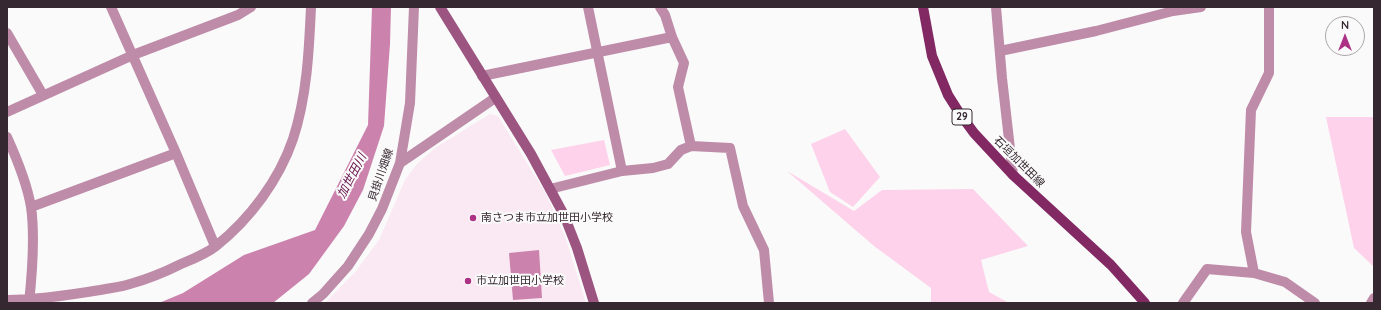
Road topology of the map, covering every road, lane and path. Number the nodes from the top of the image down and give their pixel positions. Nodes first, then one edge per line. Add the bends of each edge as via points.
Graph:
1 (111, 7) edge
2 (251, 7) edge
3 (312, 7) edge
4 (414, 7) edge
5 (440, 7) edge
6 (588, 7) edge
7 (660, 7) edge
8 (923, 7) edge
9 (996, 7) edge
10 (1201, 7) edge
11 (1269, 7) edge
12 (7, 33) edge
13 (672, 37) junction
14 (1000, 51) junction
15 (597, 52) junction
16 (133, 55) junction
17 (482, 76) junction
18 (42, 95) junction
19 (495, 98) junction
20 (7, 112) edge
21 (7, 137) edge
22 (691, 146) junction
23 (176, 153) junction
24 (400, 163) junction
25 (622, 171) junction
26 (1013, 175) junction
27 (550, 189) junction
28 (31, 207) junction
29 (215, 246) junction
30 (1254, 272) junction
31 (1374, 298) edge
32 (7, 300) edge
33 (29, 301) edge
34 (312, 303) edge
35 (594, 303) edge
36 (769, 303) edge
37 (1145, 303) edge
38 (1183, 303) edge
39 (1315, 303) edge
40 (1371, 303) edge

1 - 16 street
2 - 16 street via 238,15
3 - 29 street via 302,104 287,154 280,170 248,216
4 - 24 street, 貝掛川畑線 via 410,103
5 - 17 street
6 - 15 street
7 - 13 street
8 - 26 main road, 石垣加世田線 / 29 via 932,56 948,95 974,133
9 - 14 street
10 - 14 street via 1173,11 1096,31
11 - 30 street via 1270,73 1251,110 1246,232
12 - 18 street
13 - 15 street
13 - 22 street via 684,63 678,87
14 - 26 street
15 - 17 street
15 - 25 street
16 - 18 street
16 - 23 street
17 - 19 street
18 - 20 street
19 - 24 street
19 - 27 street
21 - 28 street via 22,173
22 - 25 street via 681,150 668,164
22 - 36 street via 730,148 743,206 764,250
23 - 28 street
23 - 29 street
24 - 34 street, 貝掛川畑線 via 369,234 348,266
25 - 27 street
26 - 37 main road, 石垣加世田線 / 29 via 1111,265
27 - 35 street via 577,248
28 - 33 street
29 - 33 street via 188,261 130,285
30 - 38 street via 1207,269
30 - 39 street via 1285,282
31 - 40 street
32 - 33 street

